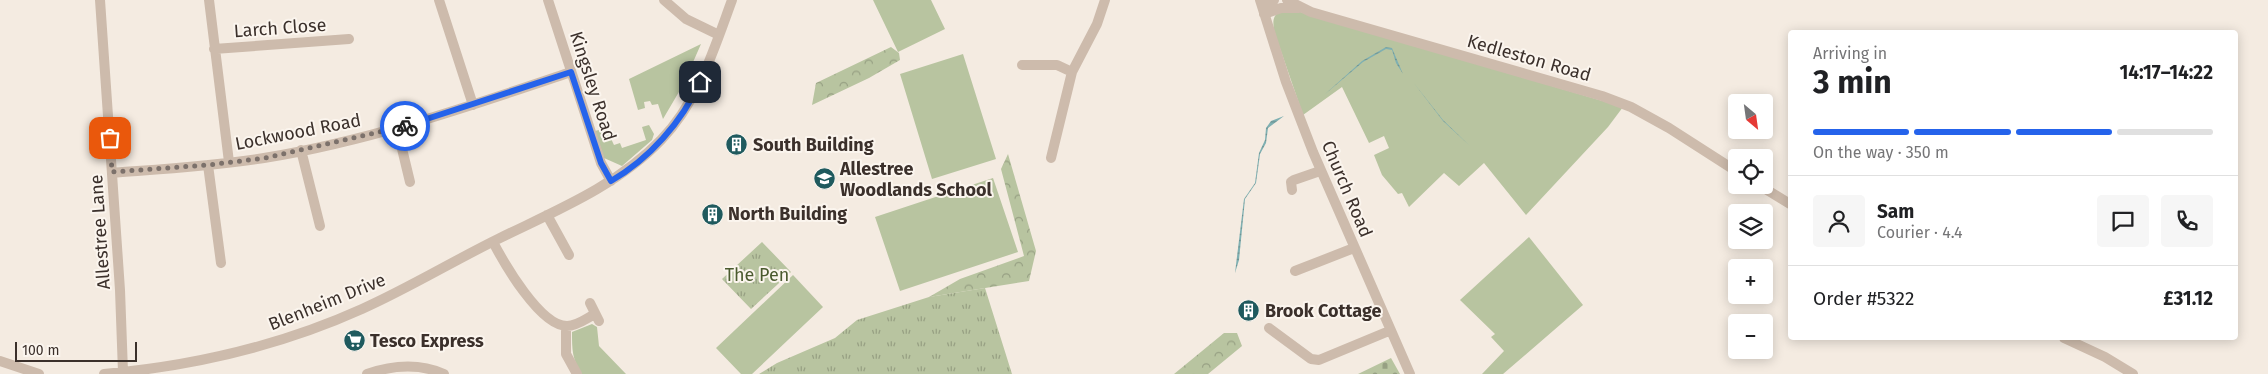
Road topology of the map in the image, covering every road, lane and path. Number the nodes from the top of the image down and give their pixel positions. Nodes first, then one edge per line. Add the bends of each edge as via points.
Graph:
1 (100, 0) edge
2 (209, 0) edge
3 (439, 0) edge
4 (548, 0) edge
5 (664, 0) edge
6 (732, 0) edge
7 (1105, 0) edge
8 (1274, 0) edge
9 (1287, 0) edge
10 (1262, 6) edge
11 (1300, 8) junction
12 (719, 35) junction
13 (349, 39) dead end
14 (214, 49) junction
15 (1022, 65) dead end
16 (1036, 66) junction
17 (571, 72) junction
18 (1072, 72) junction
19 (1036, 77) dead end
20 (473, 105) junction
21 (397, 128) junction
22 (301, 150) junction
23 (1051, 158) dead end
24 (229, 162) junction
25 (208, 165) junction
26 (1728, 166) edge
27 (1320, 171) junction
28 (112, 172) junction
29 (611, 181) junction
30 (410, 182) dead end
31 (1292, 190) dead end
32 (1773, 194) edge
33 (1788, 203) edge
34 (547, 215) junction
35 (320, 226) dead end
36 (493, 242) junction
37 (1354, 248) junction
38 (569, 254) dead end
39 (221, 263) dead end
40 (1294, 270) dead end
41 (590, 303) dead end
42 (566, 326) junction
43 (1269, 328) dead end
44 (1389, 331) junction
45 (2068, 340) edge
46 (0, 361) edge
47 (123, 372) junction
48 (140, 372) edge
49 (39, 374) edge
50 (104, 374) edge
51 (367, 374) edge
52 (444, 374) edge
53 (577, 374) edge
54 (1410, 374) edge
55 (2133, 374) edge

1 - 28 street, Allestree Lane
2 - 14 street
3 - 20 street
4 - 17 street, Kingsley Road
5 - 12 street via 686,19
6 - 12 street, Blenheim Drive
7 - 18 street via 1097,24
8 - 10 street
9 - 11 street, Kedleston Road
10 - 11 street, Kedleston Road
10 - 27 street, Church Road via 1286,82
11 - 26 street, Kedleston Road via 1624,104
12 - 29 street, Blenheim Drive via 694,96 678,120 646,155
13 - 14 street, Larch Close
14 - 24 street
15 - 16 street
16 - 18 street via 1057,65
16 - 19 street
17 - 20 street, Lockwood Road
17 - 29 street, Kingsley Road via 601,163
18 - 23 street via 1053,130
20 - 21 street, Lockwood Road
21 - 22 street, Lockwood Road
21 - 30 street
22 - 24 street, Lockwood Road
22 - 35 street
24 - 25 street, Lockwood Road
25 - 28 street, Lockwood Road
25 - 39 street
27 - 31 street via 1291,182
27 - 37 street, Church Road
28 - 47 street, Allestree Lane
29 - 34 street, Blenheim Drive
32 - 33 street
34 - 36 street, Blenheim Drive
34 - 38 street
36 - 42 street via 521,289 551,319
36 - 48 street, Blenheim Drive via 380,300 309,330 218,357
37 - 40 street
37 - 44 street, Church Road
41 - 42 street via 597,317
42 - 53 street via 566,354
43 - 44 street via 1311,359 1319,360
44 - 54 street, Church Road
45 - 55 street
46 - 49 street
47 - 48 street, Blenheim Drive
47 - 50 street, Blenheim Drive
51 - 52 street via 400,366 427,368

